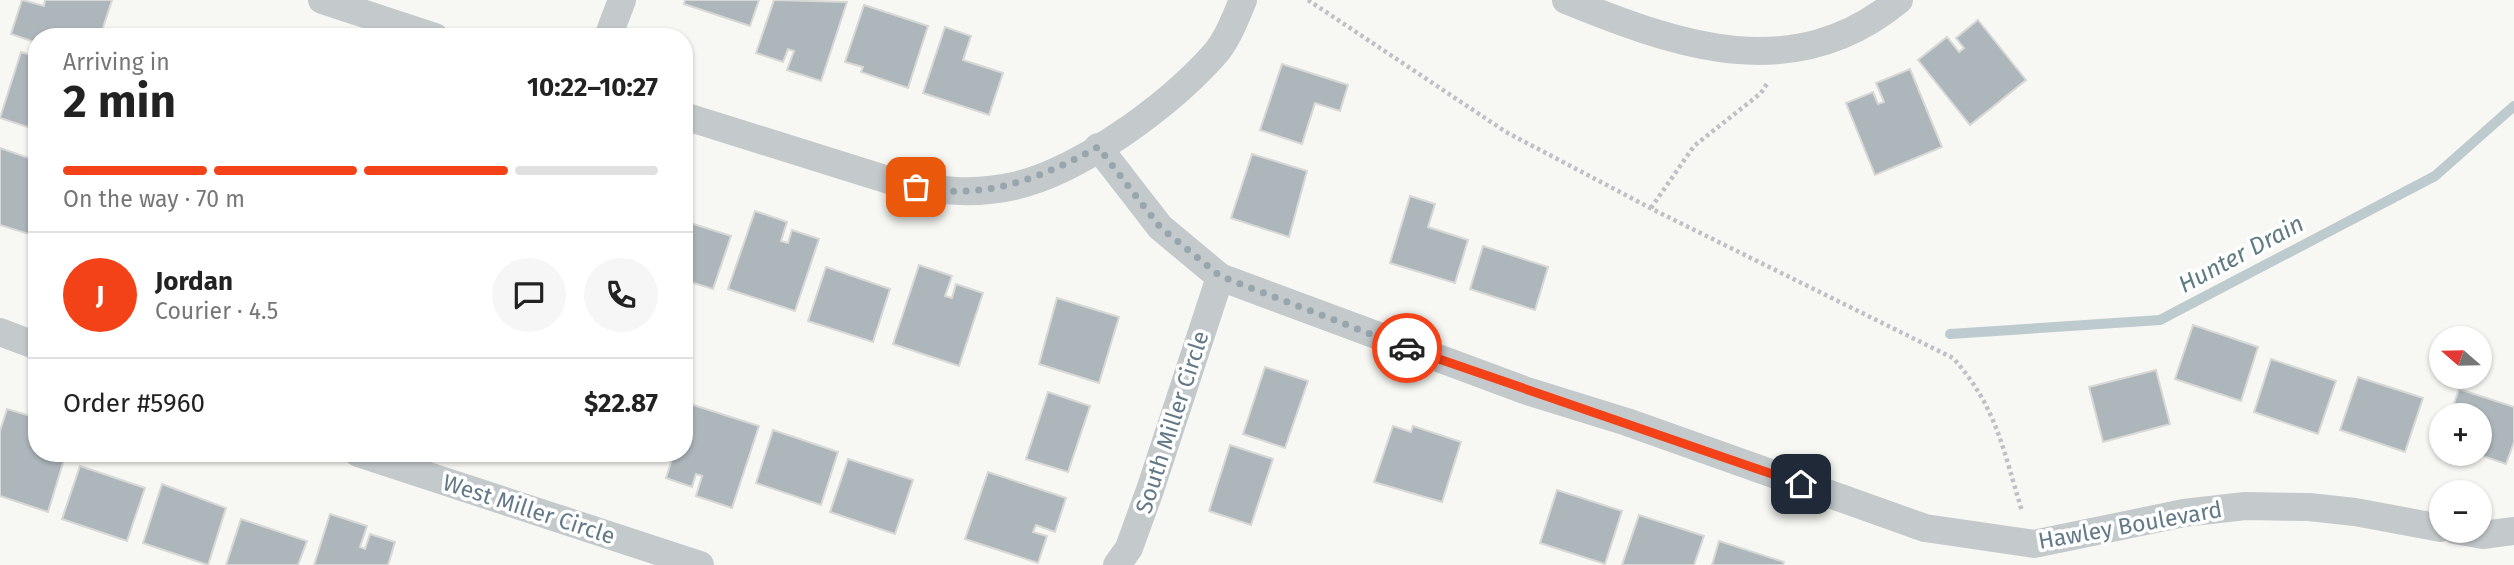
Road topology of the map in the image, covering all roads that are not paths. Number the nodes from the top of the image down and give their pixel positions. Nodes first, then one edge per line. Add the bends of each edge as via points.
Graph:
1 (322, 0) edge
2 (622, 0) edge
3 (1243, 0) edge
4 (1566, 0) edge
5 (1899, 0) edge
6 (408, 28) edge
7 (611, 28) edge
8 (693, 119) edge
9 (1098, 147) junction
10 (1220, 276) junction
11 (0, 332) edge
12 (28, 343) edge
13 (385, 462) edge
14 (2429, 526) edge
15 (2514, 531) edge
16 (2492, 534) edge
17 (700, 565) edge
18 (1117, 565) edge

1 - 6 street
2 - 7 street
3 - 9 street via 1215,55 1158,109
4 - 5 street via 1699,46 1748,53 1789,51 1846,34
8 - 9 street via 933,191 1016,186
9 - 10 street, Hawley Boulevard via 1160,227
10 - 14 street, Hawley Boulevard via 1524,390 1926,528 2034,544 2183,513 2245,506 2344,510
10 - 18 street, South Miller Circle via 1150,490 1129,548
11 - 12 street
13 - 17 street, West Miller Circle
15 - 16 street

